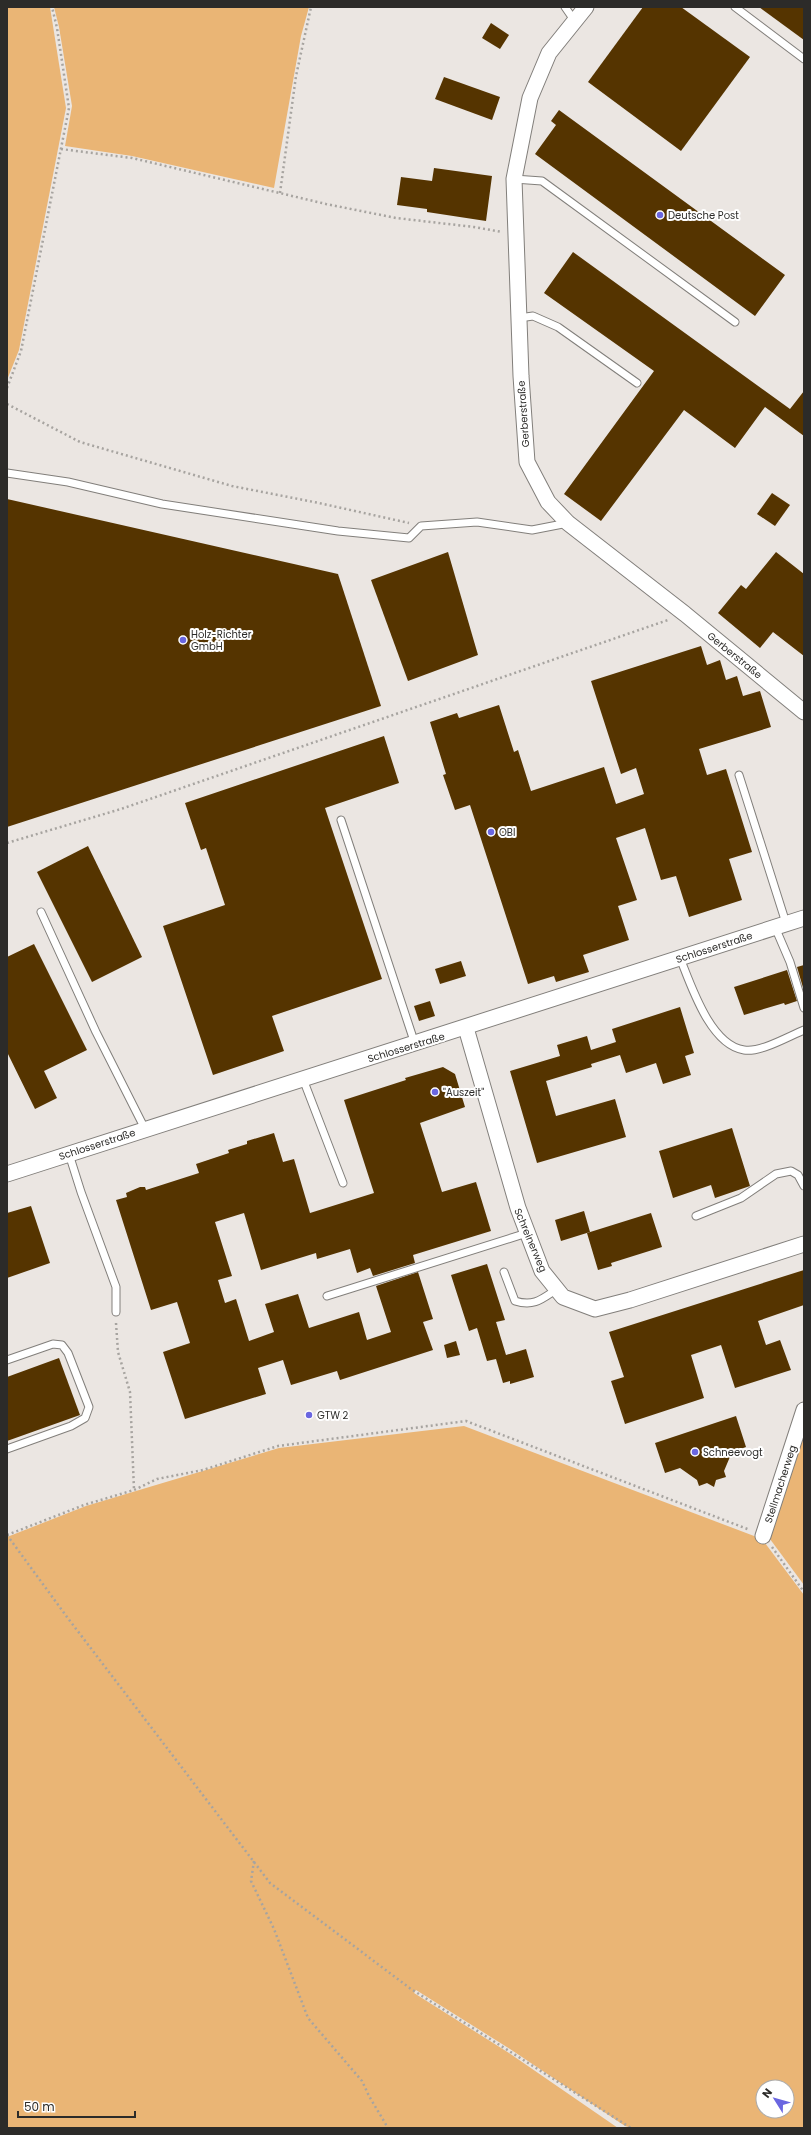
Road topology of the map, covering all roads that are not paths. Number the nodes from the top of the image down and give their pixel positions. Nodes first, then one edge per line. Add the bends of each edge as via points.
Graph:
1 (565, 7) edge
2 (586, 7) edge
3 (735, 7) edge
4 (574, 20) junction
5 (804, 58) edge
6 (514, 179) junction
7 (519, 318) junction
8 (736, 322) dead end
9 (637, 383) dead end
10 (7, 473) edge
11 (568, 523) junction
12 (804, 712) edge
13 (739, 775) dead end
14 (341, 820) dead end
15 (41, 912) dead end
16 (804, 918) edge
17 (780, 925) junction
18 (680, 958) junction
19 (804, 1008) edge
20 (466, 1028) junction
21 (804, 1030) edge
22 (415, 1044) junction
23 (303, 1079) junction
24 (145, 1129) junction
25 (69, 1153) junction
26 (7, 1174) edge
27 (343, 1183) dead end
28 (804, 1186) edge
29 (696, 1216) dead end
30 (527, 1233) junction
31 (804, 1244) edge
32 (504, 1272) dead end
33 (557, 1289) junction
34 (327, 1296) dead end
35 (116, 1312) road end
36 (7, 1360) edge
37 (804, 1410) edge
38 (7, 1449) edge
39 (763, 1536) road end

1 - 4 lane
2 - 4 street, Gerberstraße
3 - 5 lane
4 - 6 street, Gerberstraße via 549,53 530,98
6 - 7 street, Gerberstraße
6 - 8 lane via 542,181
7 - 9 lane via 533,316 558,327
7 - 11 street, Gerberstraße via 527,462 548,502
10 - 11 lane via 68,482 162,504 338,531 409,538 421,526 476,522 532,530
11 - 12 street, Gerberstraße via 685,614
13 - 17 lane
14 - 22 lane
15 - 24 lane via 96,1032
16 - 17 street, Schlosserstraße
17 - 18 street, Schlosserstraße
17 - 19 lane
18 - 20 street, Schlosserstraße
18 - 21 lane via 700,1006 716,1031 730,1046 744,1050 760,1048
20 - 22 street, Schlosserstraße
20 - 30 street, Schreinerweg
22 - 23 street, Schlosserstraße
23 - 24 street, Schlosserstraße
23 - 27 lane
24 - 25 street, Schlosserstraße
25 - 26 street, Schlosserstraße
25 - 35 lane via 116,1287
28 - 29 lane via 798,1174 791,1171 776,1174 741,1198
30 - 33 street, Schreinerweg via 542,1271
30 - 34 lane
31 - 33 street, Schreinerweg via 595,1309 563,1297
32 - 33 lane via 515,1301 535,1303
36 - 38 lane via 53,1344 62,1345 68,1353 89,1407 88,1414 80,1421
37 - 39 street, Stellmacherweg

